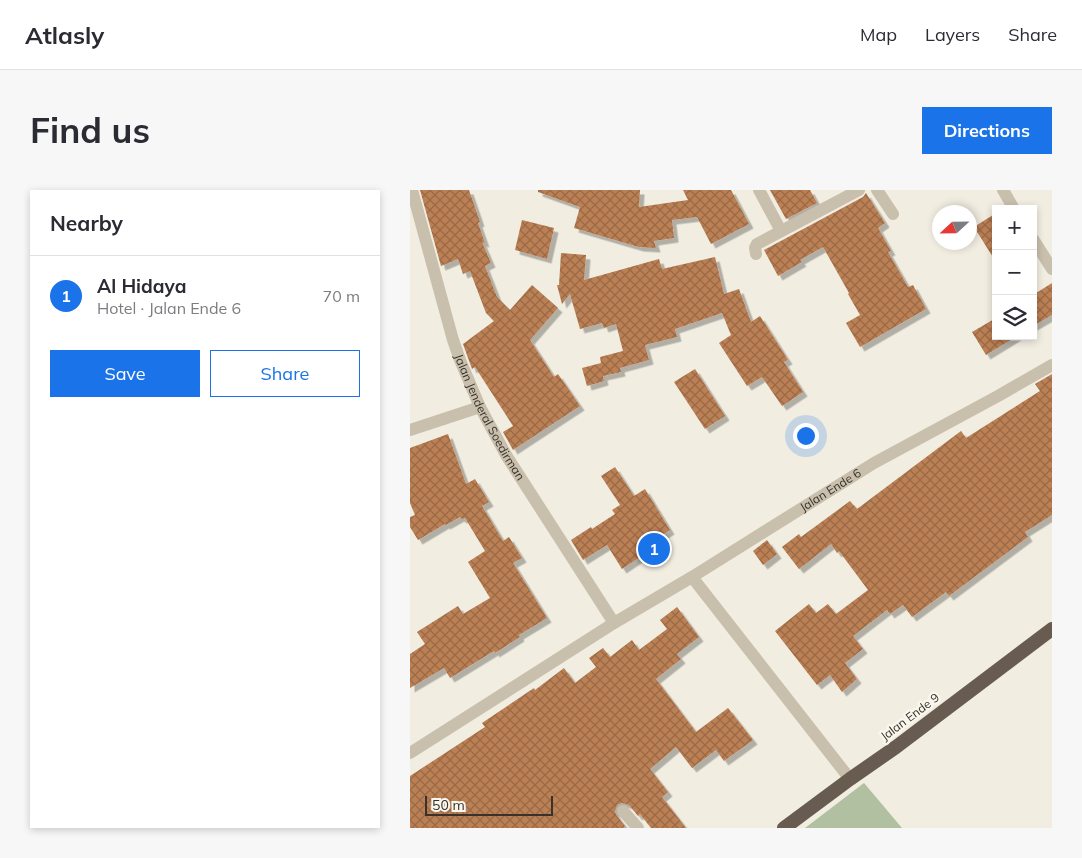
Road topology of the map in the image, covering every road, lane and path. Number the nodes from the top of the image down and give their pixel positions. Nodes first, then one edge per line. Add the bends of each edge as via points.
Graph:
1 (412, 190) edge
2 (759, 190) edge
3 (859, 190) edge
4 (878, 190) edge
5 (1003, 190) edge
6 (1012, 205) edge
7 (893, 214) dead end
8 (781, 231) junction
9 (1037, 245) edge
10 (756, 254) dead end
11 (1052, 269) edge
12 (1052, 365) edge
13 (480, 407) junction
14 (410, 430) edge
15 (692, 577) junction
16 (614, 623) junction
17 (1052, 629) edge
18 (410, 753) edge
19 (850, 779) junction
20 (623, 811) dead end
21 (638, 828) edge
22 (784, 828) edge

1 - 13 street, Jalan Jenderal Soedirman via 453,340
2 - 8 street
3 - 8 street
4 - 7 street
5 - 6 street
8 - 10 street via 756,244
9 - 11 street
12 - 15 street, Jalan Ende 6 via 874,463
13 - 14 street
13 - 16 street, Jalan Jenderal Soedirman via 506,455
15 - 16 street, Jalan Ende 6
15 - 19 street
16 - 18 street, Jalan Ende 6
17 - 19 highway, Jalan Ende 9
19 - 22 highway, Jalan Ende 9
20 - 21 street

